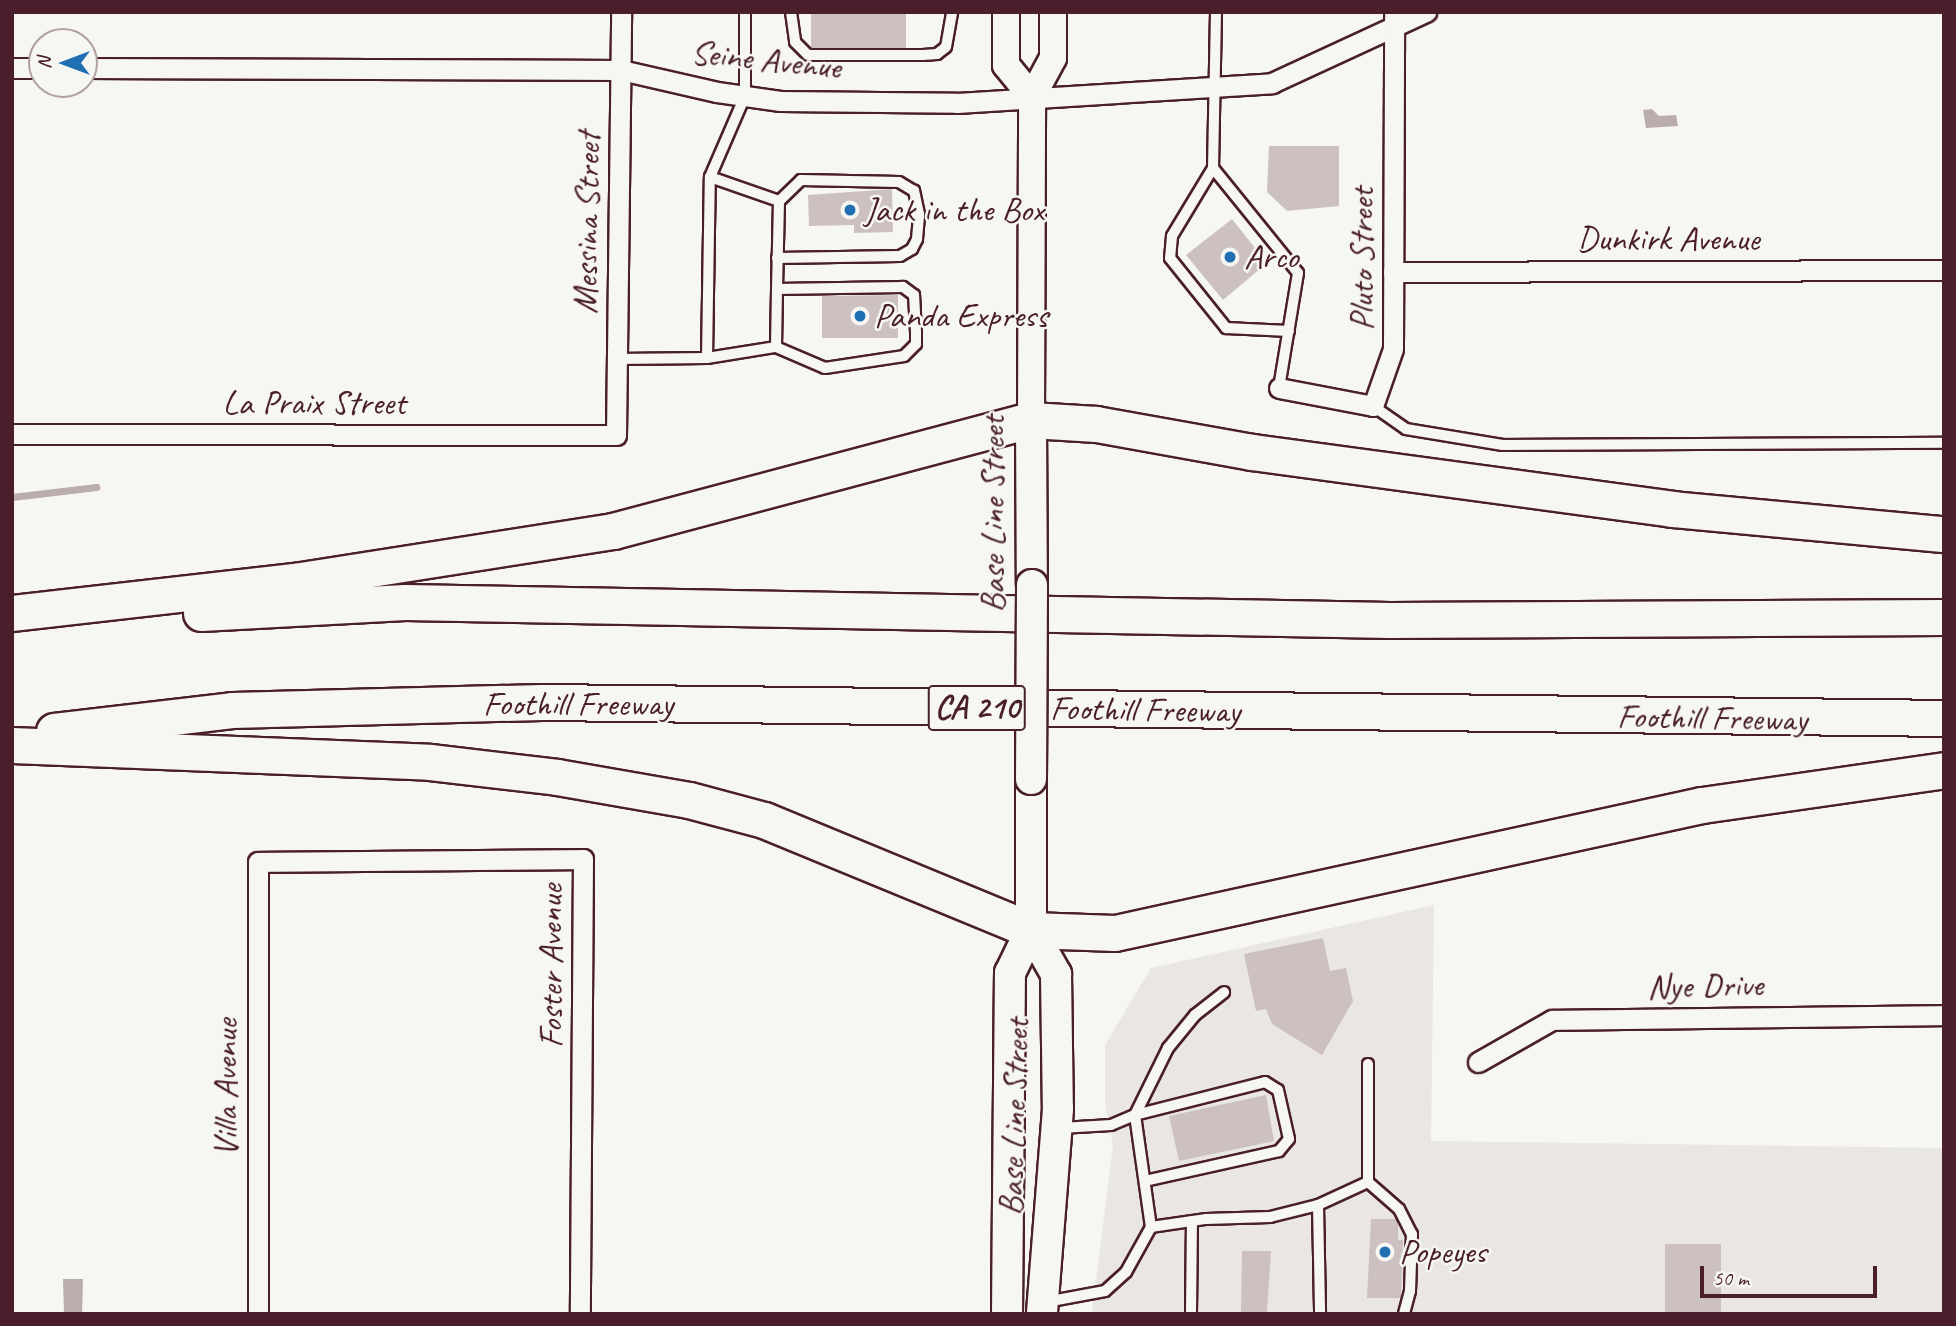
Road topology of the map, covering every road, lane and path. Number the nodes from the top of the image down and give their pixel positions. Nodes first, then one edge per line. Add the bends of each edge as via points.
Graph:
1 (621, 12) edge
2 (745, 12) edge
3 (782, 12) edge
4 (952, 12) edge
5 (1006, 12) edge
6 (1053, 12) edge
7 (1216, 12) edge
8 (1426, 12) edge
9 (791, 16) edge
10 (1394, 18) edge
11 (98, 68) edge
12 (621, 69) junction
13 (1216, 89) junction
14 (745, 96) junction
15 (1032, 97) junction
16 (1213, 168) junction
17 (710, 177) junction
18 (779, 201) junction
19 (777, 258) junction
20 (1944, 270) edge
21 (1393, 272) junction
22 (777, 289) junction
23 (1289, 331) junction
24 (776, 347) junction
25 (707, 358) junction
26 (617, 359) junction
27 (1279, 388) joint
28 (1373, 406) junction
29 (1031, 420) junction
30 (12, 434) edge
31 (616, 435) joint
32 (1944, 443) edge
33 (1944, 534) edge
34 (12, 613) edge
35 (1944, 617) edge
36 (12, 635) edge
37 (1944, 718) edge
38 (12, 736) edge
39 (12, 745) edge
40 (1944, 770) edge
41 (258, 862) joint
42 (1031, 930) junction
43 (1224, 992) dead end
44 (1944, 1015) edge
45 (1478, 1062) dead end
46 (1368, 1064) dead end
47 (1135, 1115) junction
48 (1057, 1128) junction
49 (1145, 1181) junction
50 (1368, 1182) junction
51 (1318, 1205) junction
52 (1192, 1220) junction
53 (1152, 1227) junction
54 (1007, 1308) edge
55 (1042, 1308) edge
56 (1191, 1313) edge
57 (258, 1314) edge
58 (580, 1314) edge
59 (1320, 1314) edge
60 (1404, 1314) edge

1 - 12 street, Messina Street
2 - 14 lane
3 - 9 lane
4 - 9 lane via 946,47 937,54 923,55 808,55 795,42
5 - 15 main road via 1006,65
6 - 15 main road, Base Line Street via 1053,58
7 - 13 lane
8 - 10 street, Seine Avenue
10 - 13 street, Seine Avenue via 1338,56 1272,83
10 - 21 street, Pluto Street
11 - 12 street, Seine Avenue
12 - 14 street, Seine Avenue
12 - 26 street, Messina Street
13 - 15 street, Seine Avenue
13 - 16 lane
14 - 15 street, Seine Avenue via 780,101 957,103
14 - 17 lane
15 - 29 main road, Base Line Street
16 - 23 lane via 1298,273
16 - 23 lane via 1172,236 1170,258 1226,328
17 - 18 lane
17 - 25 lane
18 - 19 lane
18 - 19 lane via 801,180 899,182 914,191 919,214 917,239 912,249 900,256
19 - 22 lane
20 - 21 street, Dunkirk Avenue
21 - 28 street, Pluto Street via 1393,349
22 - 24 lane
22 - 24 lane via 903,287 914,295 916,344 904,356 825,368
23 - 27 lane
24 - 25 lane
25 - 26 lane
26 - 31 street, Messina Street
27 - 28 street
28 - 32 lane via 1406,429 1503,445
29 - 33 highway via 1096,424 1252,452 1672,509
29 - 34 highway via 613,531 294,581
29 - 42 main road, Base Line Street, bridge
30 - 31 street, La Praix Street
35 - 36 highway via 1390,620 405,602 208,613
37 - 38 highway, Foothill Freeway / CA 210 via 542,702 232,710
39 - 42 highway via 430,762 557,777 689,800 764,820
40 - 42 highway via 1689,807 1115,933
41 - 57 street, Villa Avenue
41 - 58 street, Foster Avenue via 583,859
42 - 48 main road, Base Line Street via 1056,974
42 - 54 main road, Base Line Street via 1010,973
43 - 47 lane via 1195,1015 1168,1048
44 - 45 street, Nye Drive via 1552,1020
46 - 50 lane
47 - 48 lane via 1111,1125
47 - 49 lane
47 - 49 lane via 1265,1082 1278,1090 1289,1139 1279,1151
48 - 55 main road, Base Line Street
49 - 53 lane
50 - 51 lane
50 - 60 lane via 1399,1209 1412,1234 1410,1291
51 - 52 lane via 1270,1217
51 - 59 lane
52 - 53 lane
52 - 56 lane
53 - 55 lane via 1126,1272 1105,1291
54 - 55 main road

